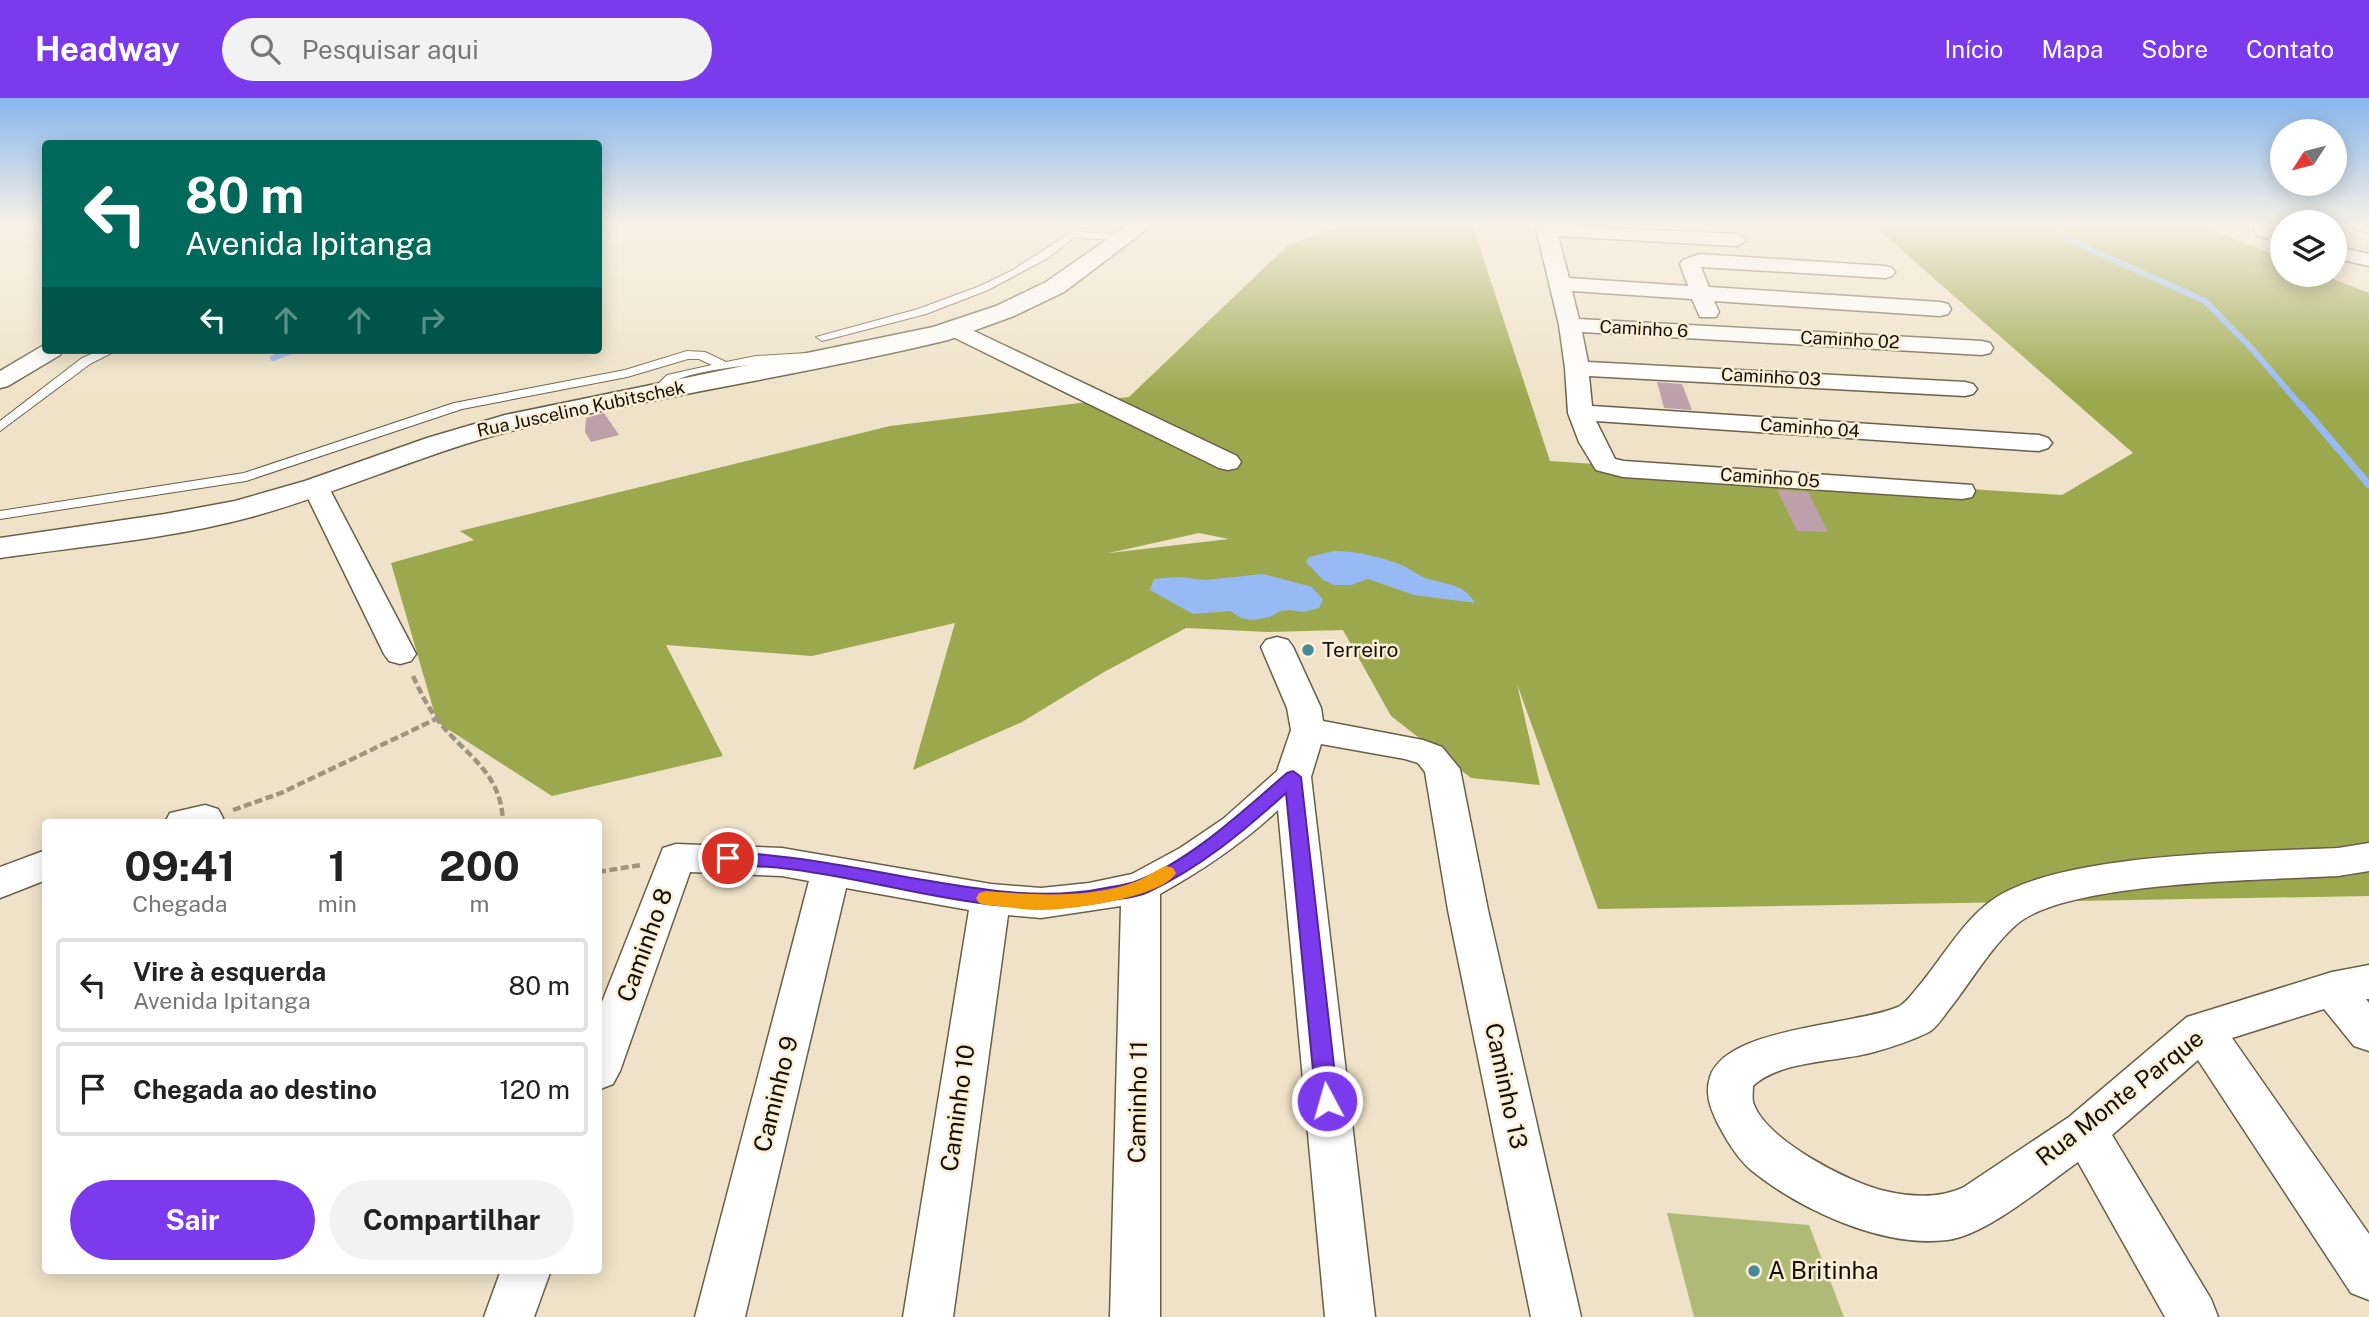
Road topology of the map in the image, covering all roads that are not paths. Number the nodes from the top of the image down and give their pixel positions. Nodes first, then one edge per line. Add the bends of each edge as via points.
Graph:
1 (1002, 281) edge
2 (1064, 281) edge
3 (1558, 281) edge
4 (1696, 281) edge
5 (1559, 284) junction
6 (1700, 293) junction
7 (1940, 309) dead end
8 (1570, 325) junction
9 (955, 329) junction
10 (1717, 332) junction
11 (828, 347) junction
12 (1982, 348) dead end
13 (45, 354) edge
14 (102, 354) edge
15 (724, 366) junction
16 (1577, 368) junction
17 (1704, 373) junction
18 (1737, 375) junction
19 (0, 381) edge
20 (1965, 389) dead end
21 (658, 391) junction
22 (1580, 413) junction
23 (0, 427) edge
24 (2039, 443) dead end
25 (1738, 449) junction
26 (1228, 462) dead end
27 (317, 488) junction
28 (1962, 491) dead end
29 (0, 515) edge
30 (0, 548) edge
31 (1277, 647) dead end
32 (400, 654) road end
33 (1307, 730) junction
34 (1293, 777) junction
35 (2369, 857) edge
36 (42, 866) edge
37 (831, 871) junction
38 (0, 883) edge
39 (1141, 887) junction
40 (991, 899) junction
41 (2351, 985) edge
42 (2202, 1030) junction
43 (2369, 1033) edge
44 (602, 1060) edge
45 (2085, 1131) junction
46 (525, 1274) edge
47 (2369, 1276) edge
48 (509, 1317) edge
49 (720, 1317) edge
50 (928, 1317) edge
51 (1135, 1317) edge
52 (1350, 1317) edge
53 (1556, 1317) edge
54 (2193, 1317) edge

1 - 11 lane
2 - 9 main road, Rua Juscelino Kubitschek via 1023,304
3 - 5 street, Caminho 05
4 - 6 street
5 - 6 street
5 - 8 street, Caminho 05
6 - 7 street
6 - 10 street
8 - 10 street, Caminho 6
8 - 16 street, Caminho 05
9 - 11 main road, Rua Juscelino Kubitschek
9 - 26 street
10 - 12 street, Caminho 02
10 - 18 street
11 - 15 lane
11 - 21 main road, Rua Juscelino Kubitschek
13 - 19 street
14 - 23 lane via 86,361
15 - 21 lane via 679,375
15 - 29 lane via 701,355 687,355 627,373 459,406 246,477
16 - 17 street, Caminho 03
16 - 22 street, Caminho 05
17 - 18 street, Caminho 03
17 - 25 street
18 - 20 street, Caminho 03
21 - 27 main road, Rua Juscelino Kubitschek via 489,427
22 - 25 street, Caminho 04
22 - 25 street, Caminho 05 via 1605,464 1614,468
24 - 25 street, Caminho 04
25 - 28 street, Caminho 05
27 - 30 main road, Rua Juscelino Kubitschek via 203,518
27 - 32 street
31 - 33 street via 1304,708
33 - 34 street
33 - 53 street, Caminho 13 via 1411,748 1430,755 1442,769
34 - 39 street via 1236,828
34 - 52 street
35 - 45 street, Rua Monte Parque via 2127,876 2049,890 2003,913 1917,1018 1874,1034 1767,1055 1748,1063 1732,1078 1730,1101 1743,1128 1766,1154 1848,1201 1884,1214 1951,1217 1981,1203
36 - 38 street
37 - 40 street
37 - 44 street, Caminho 8 via 782,862 676,858
37 - 49 street, Caminho 9
39 - 40 street via 1041,903
39 - 51 street, Caminho 11
40 - 50 street, Caminho 10
41 - 42 street, Rua Monte Parque
41 - 43 street
42 - 45 street, Rua Monte Parque
42 - 47 street
45 - 54 street
46 - 48 street

